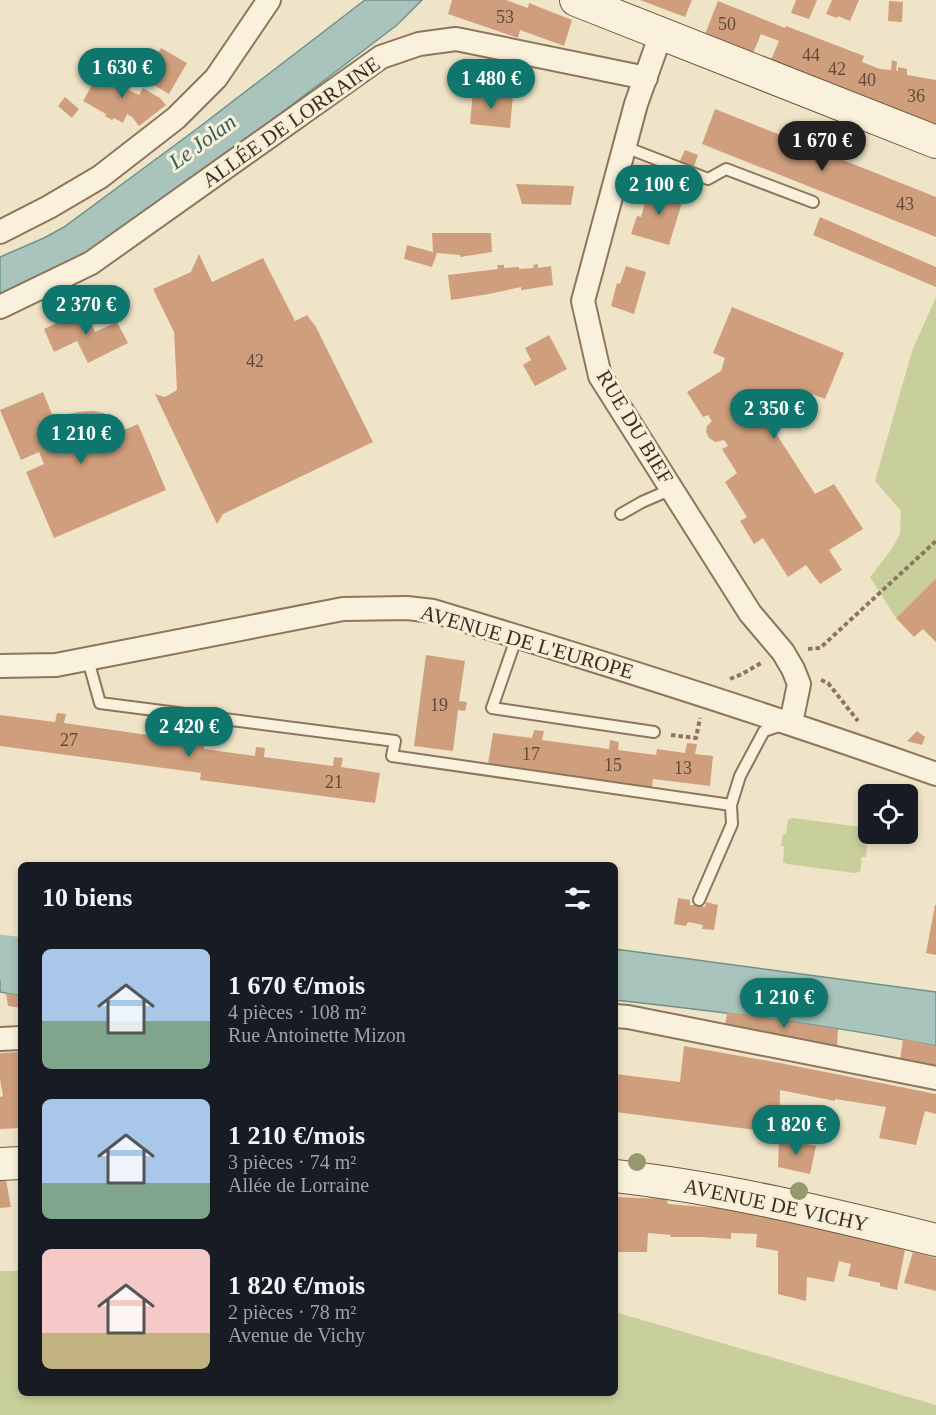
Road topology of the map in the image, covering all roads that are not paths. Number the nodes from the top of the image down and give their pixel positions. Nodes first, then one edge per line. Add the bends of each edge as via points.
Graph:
1 (268, 0) edge
2 (591, 3) edge
3 (661, 34) junction
4 (646, 78) junction
5 (936, 142) edge
6 (625, 147) junction
7 (813, 202) dead end
8 (0, 232) edge
9 (0, 307) edge
10 (672, 489) junction
11 (621, 514) dead end
12 (517, 636) junction
13 (88, 660) junction
14 (0, 666) edge
15 (791, 723) junction
16 (654, 732) road end
17 (936, 774) edge
18 (731, 805) junction
19 (699, 900) dead end
20 (618, 1016) edge
21 (18, 1038) edge
22 (0, 1039) edge
23 (936, 1078) edge
24 (18, 1163) edge
25 (0, 1164) edge
26 (618, 1176) edge
27 (936, 1240) edge

1 - 8 street via 216,78 176,118 100,177
2 - 3 main road
3 - 4 street, RUE DU BIEF
3 - 5 main road
4 - 6 street, RUE DU BIEF
4 - 9 street, ALLÉE DE LORRAINE via 456,39 419,44 381,57 91,263
6 - 7 lane via 708,179 726,169
6 - 10 street, RUE DU BIEF via 583,301 600,376
10 - 11 lane
10 - 15 street, RUE DU BIEF via 750,613 793,669 799,684
12 - 13 street, AVENUE DE L'EUROPE via 434,611 343,609
12 - 15 street, AVENUE DE L'EUROPE
12 - 16 lane via 492,708
13 - 14 street, AVENUE DE L'EUROPE via 56,666
13 - 18 lane via 100,703 395,741 392,756
15 - 17 street, AVENUE DE L'EUROPE
15 - 18 lane via 764,731 740,776
18 - 19 lane via 732,824
20 - 23 street
21 - 22 street
24 - 25 main road
26 - 27 main road, AVENUE DE VICHY via 754,1198

